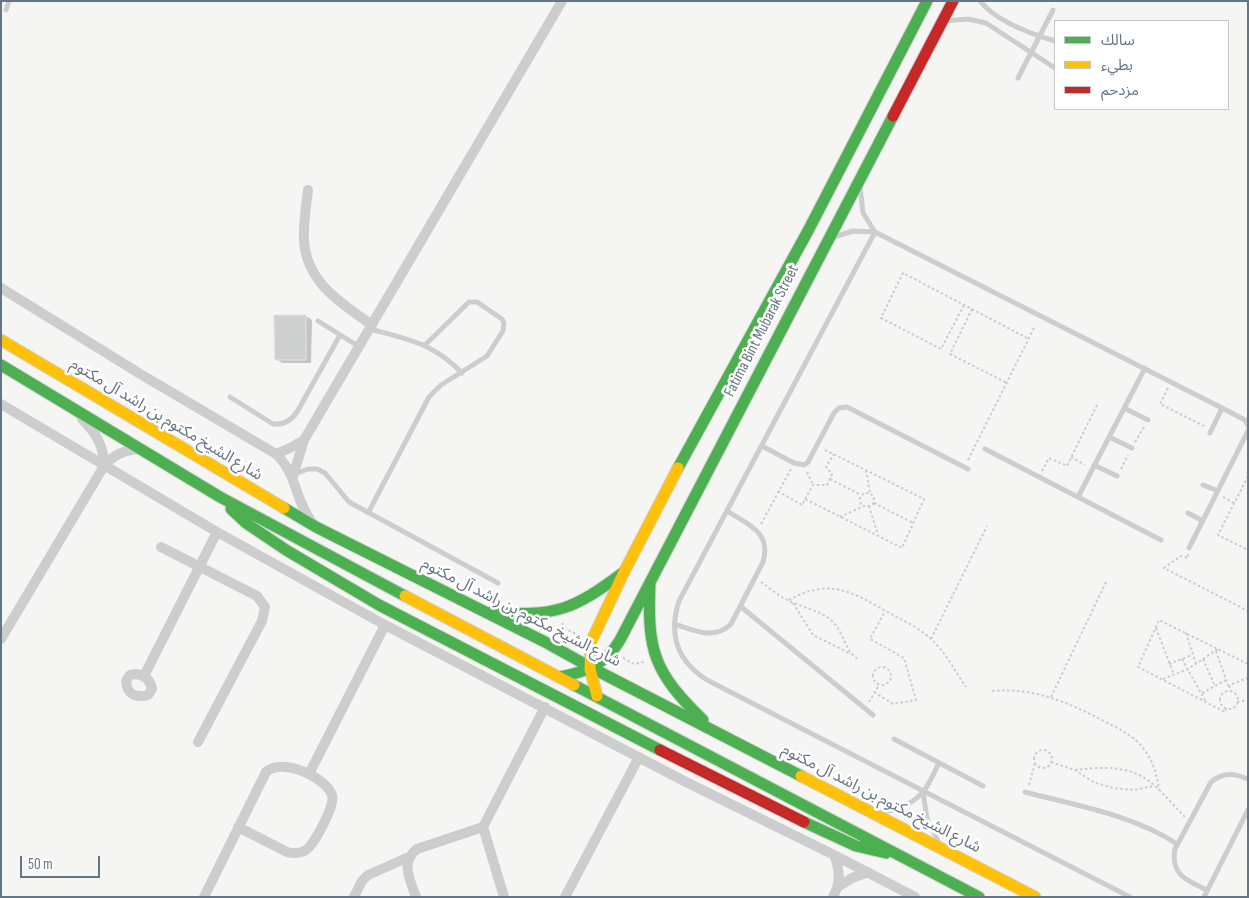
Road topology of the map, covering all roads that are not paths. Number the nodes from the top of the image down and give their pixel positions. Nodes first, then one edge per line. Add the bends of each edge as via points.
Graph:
1 (10, 1) edge
2 (562, 1) edge
3 (927, 1) edge
4 (953, 1) edge
5 (980, 1) edge
6 (6, 10) dead end
7 (1053, 10) dead end
8 (998, 16) junction
9 (942, 22) junction
10 (991, 26) junction
11 (1039, 36) junction
12 (1054, 41) edge
13 (1031, 52) junction
14 (1054, 67) edge
15 (1018, 78) dead end
16 (860, 176) junction
17 (308, 190) dead end
18 (875, 232) junction
19 (827, 241) junction
20 (1, 288) edge
21 (318, 321) dead end
22 (371, 327) junction
23 (340, 335) junction
24 (1, 340) edge
25 (425, 345) junction
26 (358, 346) junction
27 (1, 365) edge
28 (1145, 368) junction
29 (462, 373) junction
30 (230, 397) dead end
31 (1, 404) edge
32 (69, 405) junction
33 (1124, 408) junction
34 (1222, 408) junction
35 (1148, 420) dead end
36 (1248, 426) edge
37 (1210, 431) road end
38 (1248, 431) edge
39 (1109, 437) junction
40 (304, 440) junction
41 (762, 446) junction
42 (1132, 448) dead end
43 (140, 449) junction
44 (985, 449) dead end
45 (276, 454) junction
46 (104, 466) junction
47 (1093, 467) junction
48 (966, 468) road end
49 (292, 476) junction
50 (1117, 476) dead end
51 (1203, 485) dead end
52 (1217, 493) junction
53 (220, 497) junction
54 (1078, 497) junction
55 (727, 512) junction
56 (1188, 513) dead end
57 (368, 514) junction
58 (1203, 521) junction
59 (316, 527) junction
60 (217, 532) junction
61 (1161, 540) dead end
62 (161, 547) dead end
63 (1189, 548) road end
64 (200, 567) junction
65 (624, 572) junction
66 (498, 582) dead end
67 (650, 582) junction
68 (740, 606) junction
69 (485, 612) junction
70 (674, 624) junction
71 (385, 625) junction
72 (3, 634) edge
73 (620, 640) junction
74 (600, 641) junction
75 (542, 650) junction
76 (513, 652) junction
77 (590, 666) junction
78 (144, 676) dead end
79 (560, 677) junction
80 (640, 692) junction
81 (597, 696) junction
82 (546, 707) junction
83 (873, 715) dead end
84 (635, 717) junction
85 (713, 730) junction
86 (894, 739) dead end
87 (198, 742) dead end
88 (639, 757) junction
89 (939, 763) junction
90 (309, 774) junction
91 (1248, 779) edge
92 (983, 786) dead end
93 (923, 792) junction
94 (1026, 793) road end
95 (1248, 810) edge
96 (874, 813) junction
97 (238, 827) junction
98 (483, 827) junction
99 (1177, 844) junction
100 (946, 850) junction
101 (896, 853) junction
102 (834, 854) junction
103 (409, 857) junction
104 (868, 872) junction
105 (839, 886) junction
106 (1207, 890) junction
107 (204, 897) edge
108 (354, 897) edge
109 (416, 897) edge
110 (504, 897) edge
111 (565, 897) edge
112 (833, 897) edge
113 (915, 897) edge
114 (979, 897) edge
115 (1035, 897) edge
116 (1130, 897) edge
117 (1204, 897) edge

1 - 6 lane
2 - 22 street
3 - 65 main road, Fatima Bint Mubarak Street via 809,229
4 - 9 main road, Fatima Bint Mubarak Street
5 - 8 lane
7 - 11 lane
8 - 10 lane
8 - 11 lane
9 - 10 lane via 974,20
9 - 16 main road, Fatima Bint Mubarak Street
10 - 13 lane
11 - 12 lane
11 - 13 lane
13 - 14 lane
13 - 15 lane
16 - 18 lane via 863,212
16 - 19 main road, Fatima Bint Mubarak Street
17 - 22 street via 304,239 309,265 324,288
18 - 19 lane via 846,232
18 - 28 lane
18 - 41 lane
19 - 67 main road, Fatima Bint Mubarak Street
20 - 45 street
21 - 23 lane
22 - 25 lane
22 - 26 street
23 - 26 lane
23 - 30 lane via 297,412 287,423 273,424
24 - 59 main road, شارع الشيخ مكتوم بن راشد آل مكتوم
25 - 29 lane
25 - 29 lane via 469,302 477,302 499,316 504,327 494,346 482,360
26 - 40 street
27 - 32 main road
28 - 33 lane
28 - 34 lane
29 - 57 lane via 441,385 424,404
31 - 46 street
32 - 43 main road
32 - 46 street via 98,436
33 - 35 lane
33 - 39 lane
34 - 36 lane via 1242,418
34 - 37 lane
38 - 52 lane
39 - 42 lane
39 - 47 lane
40 - 45 street
40 - 49 street
41 - 48 lane via 804,465 836,410 847,407
41 - 55 lane
43 - 46 street via 124,451
43 - 53 main road
44 - 54 lane
45 - 49 street
46 - 60 street
46 - 72 street
47 - 50 lane
47 - 54 lane
49 - 57 lane via 300,471 317,469 325,473 349,502
49 - 59 street via 299,500
51 - 52 lane
52 - 58 lane
53 - 76 main road
53 - 101 main road via 256,530 379,606 800,820 856,846
54 - 61 lane
55 - 68 lane via 757,530 765,551 763,562
55 - 70 lane via 679,602
56 - 58 lane
57 - 66 lane
58 - 63 lane
59 - 69 main road, شارع الشيخ مكتوم بن راشد آل مكتوم
60 - 64 street
60 - 71 street
62 - 64 street
64 - 78 street
64 - 87 street via 257,596 265,614
65 - 69 main road via 584,602 555,612 534,615
65 - 74 main road, Fatima Bint Mubarak Street via 598,627
67 - 73 main road, Fatima Bint Mubarak Street
67 - 85 main road via 649,631 656,660 672,687
68 - 70 lane via 731,624 716,633
68 - 83 lane
69 - 75 main road, شارع الشيخ مكتوم بن راشد آل مكتوم
70 - 93 lane via 674,635 682,657 698,674
71 - 82 street
71 - 90 street
73 - 74 main road via 614,643
73 - 77 main road, Fatima Bint Mubarak Street via 612,653
74 - 77 main road, Fatima Bint Mubarak Street via 589,650
75 - 76 main road
75 - 77 main road, شارع الشيخ مكتوم بن راشد آل مكتوم
76 - 79 main road
77 - 79 main road, Fatima Bint Mubarak Street
77 - 80 main road, شارع الشيخ مكتوم بن راشد آل مكتوم
77 - 81 main road, Fatima Bint Mubarak Street
79 - 81 main road
80 - 84 main road via 630,696 627,703
80 - 85 main road, شارع الشيخ مكتوم بن راشد آل مكتوم
81 - 84 main road
82 - 88 street
82 - 98 street
84 - 101 main road
85 - 96 main road, شارع الشيخ مكتوم بن راشد آل مكتوم
86 - 89 lane
88 - 102 street
88 - 111 street
89 - 92 lane
89 - 93 lane
90 - 97 street via 286,767 270,768
90 - 97 street via 327,787 333,801 308,849 294,854 287,852
91 - 99 lane via 1229,774 1215,779 1208,786
93 - 96 lane via 901,807
93 - 100 lane via 930,828
93 - 116 lane
94 - 99 lane via 1135,822
95 - 106 lane
96 - 100 main road, شارع الشيخ مكتوم بن راشد آل مكتوم
97 - 107 street
98 - 103 street via 418,849
98 - 110 street
99 - 106 lane via 1174,860 1177,870 1185,879
100 - 115 main road, شارع الشيخ مكتوم بن راشد آل مكتوم
101 - 114 main road
102 - 104 street
102 - 105 street
103 - 108 street via 368,875
103 - 109 street via 407,869
104 - 105 street
104 - 113 street
105 - 112 street
106 - 117 lane

